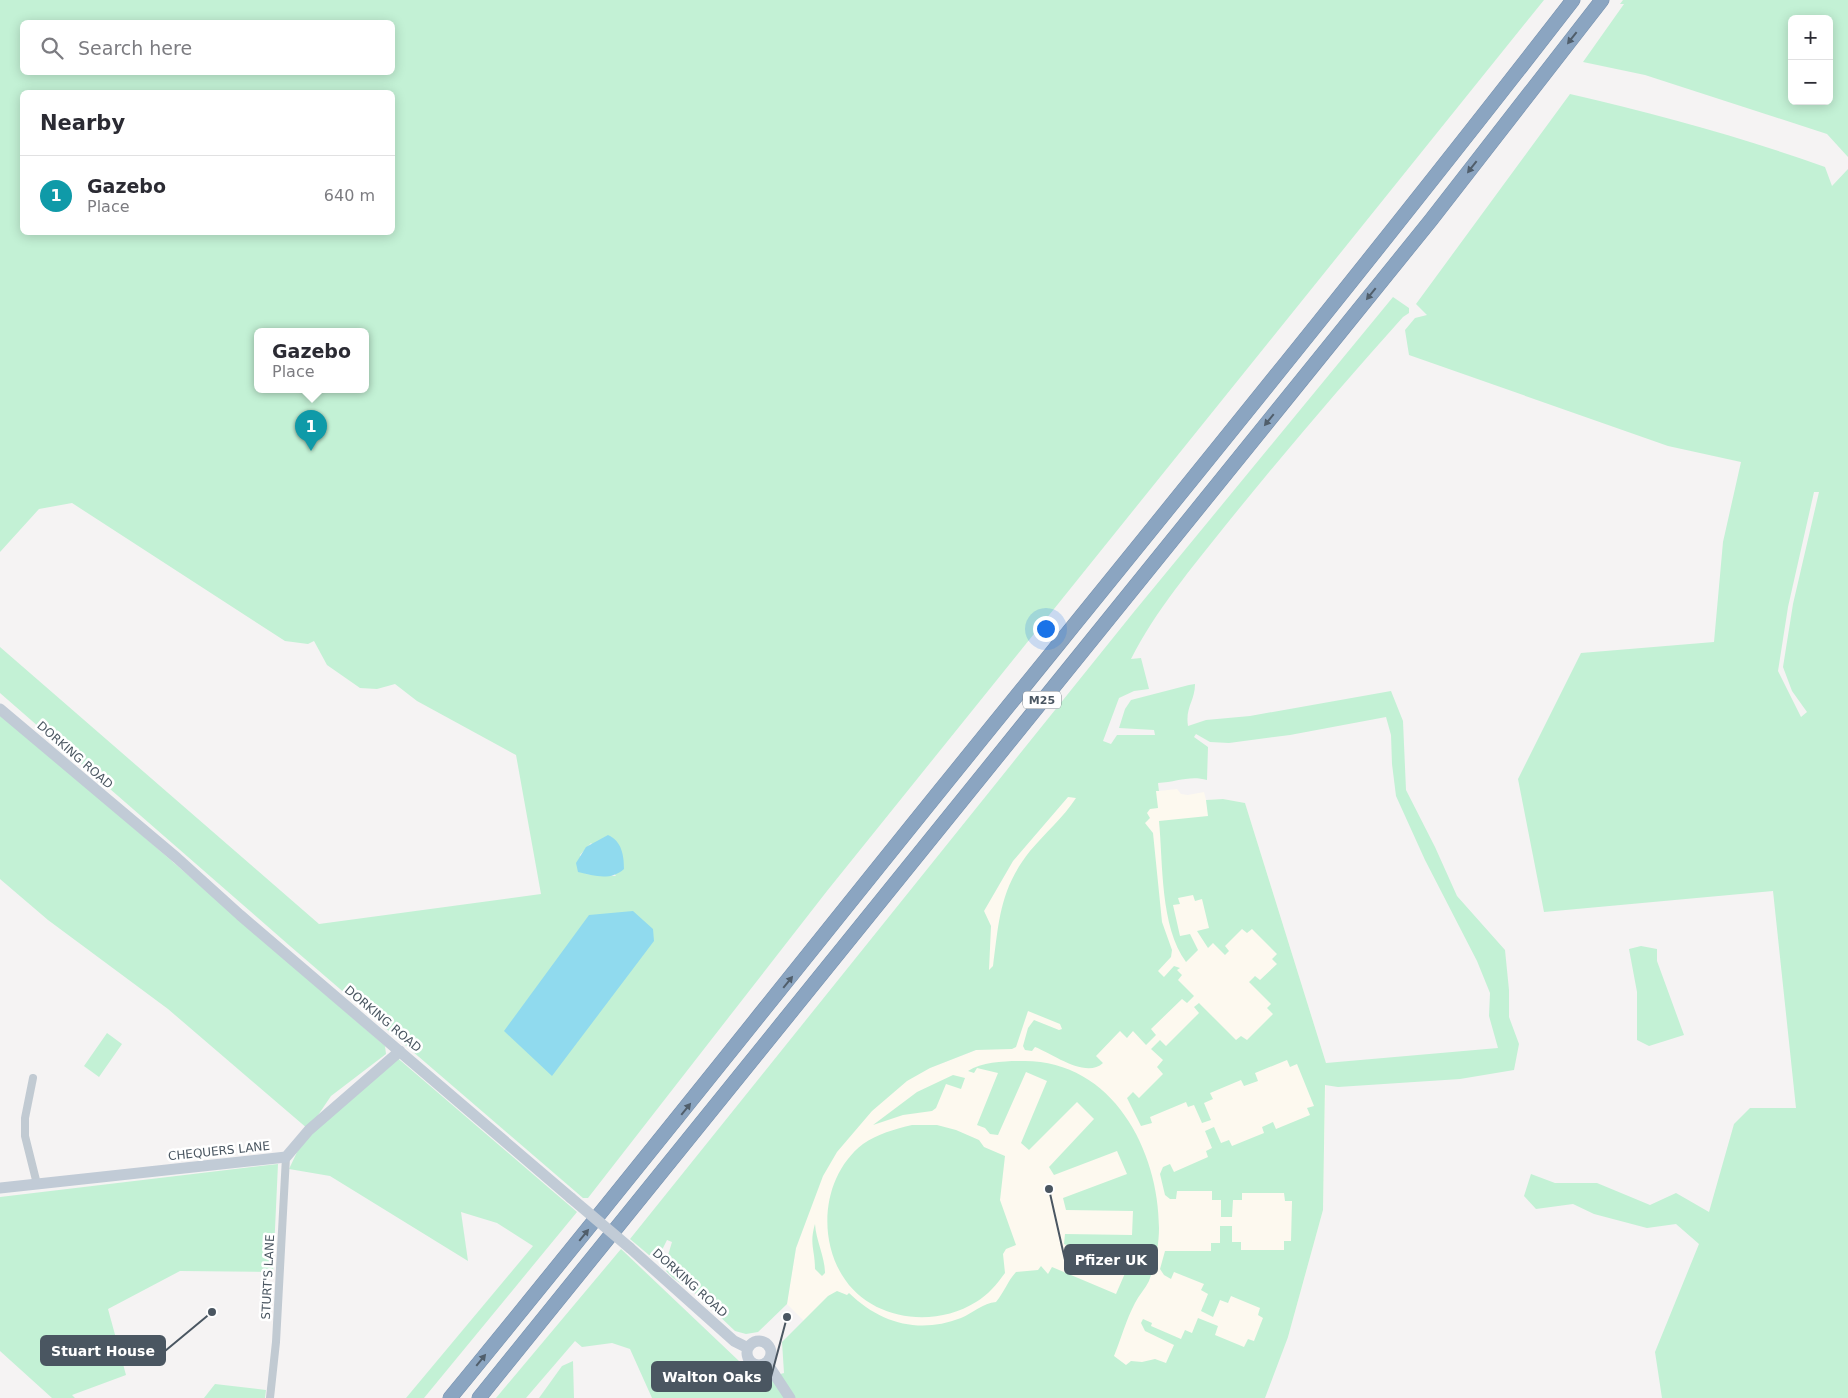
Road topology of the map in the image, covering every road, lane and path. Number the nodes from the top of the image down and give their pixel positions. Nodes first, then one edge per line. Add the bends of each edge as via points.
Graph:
1 (1573, 0) edge
2 (1602, 0) edge
3 (0, 709) edge
4 (400, 1051) junction
5 (33, 1078) dead end
6 (286, 1157) junction
7 (36, 1184) junction
8 (0, 1188) edge
9 (748, 1348) junction
10 (767, 1363) junction
11 (270, 1398) edge
12 (450, 1398) edge
13 (479, 1398) edge
14 (790, 1398) edge

12 -> 1 highway, M25 via 633,1176 1410,210
2 -> 13 highway, M25 via 1431,220
3 - 4 main road, DORKING ROAD
4 - 6 main road, CHEQUERS LANE via 309,1130
4 - 9 main road, DORKING ROAD, bridge via 734,1341
5 - 7 street via 25,1127
6 - 7 main road, CHEQUERS LANE
6 - 11 street, STURT'S LANE
7 - 8 main road, CHEQUERS LANE
9 - 10 main road via 751,1363 756,1366
9 - 10 main road via 754,1342 767,1344 772,1354
10 - 14 main road

